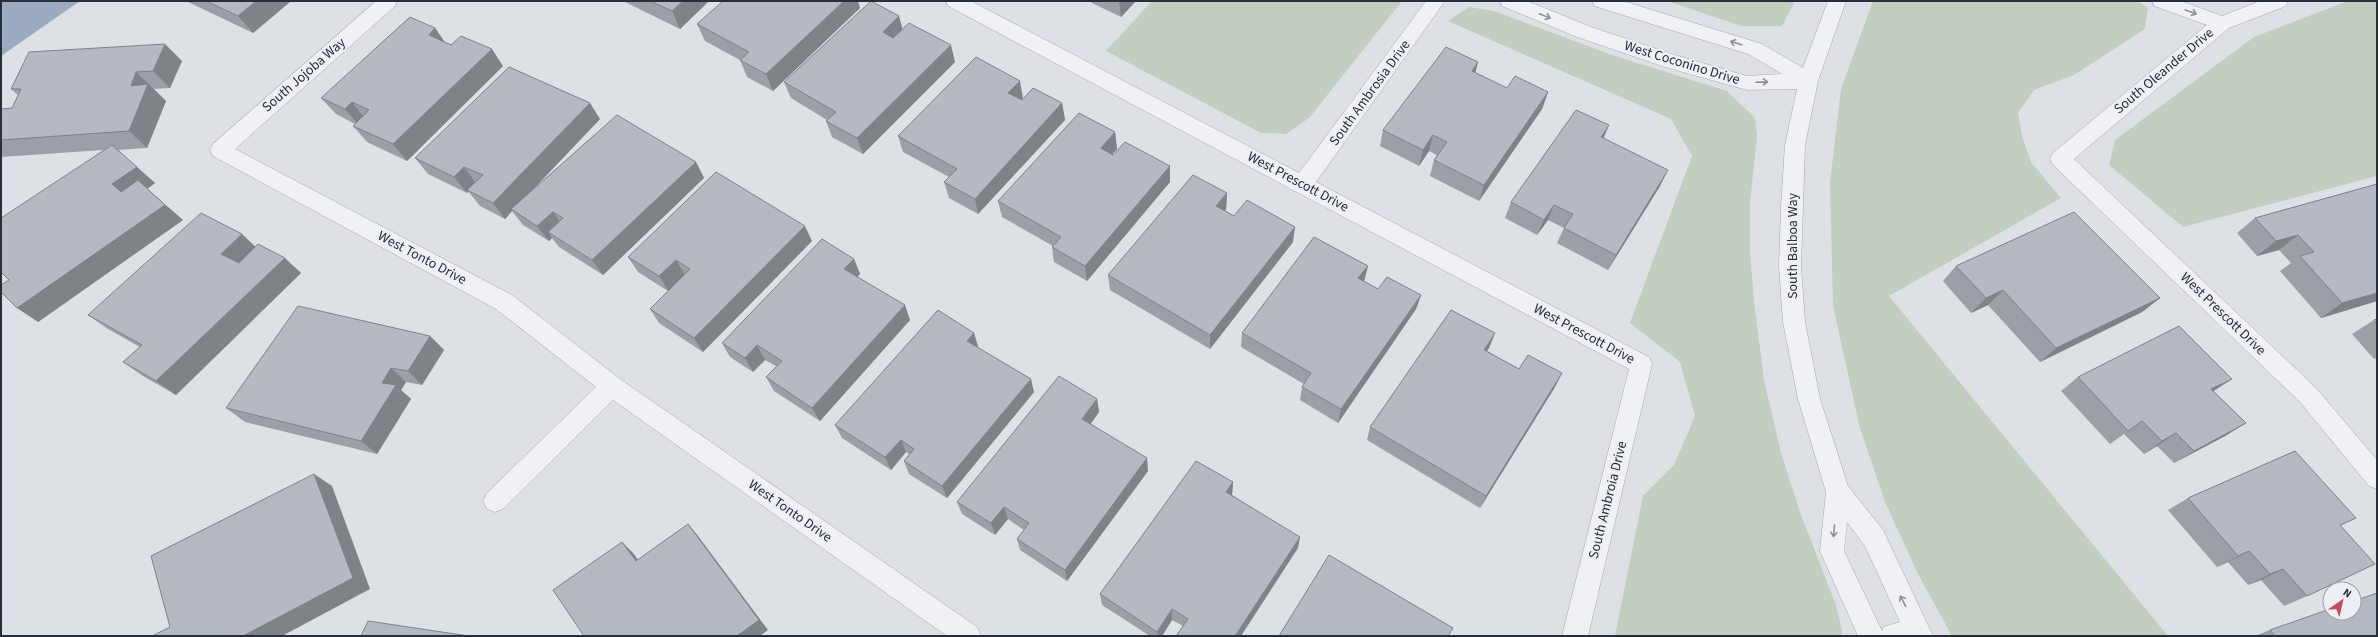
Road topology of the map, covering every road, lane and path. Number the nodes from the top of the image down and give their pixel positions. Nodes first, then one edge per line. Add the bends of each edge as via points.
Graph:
1 (388, 1) edge
2 (955, 1) edge
3 (1436, 1) edge
4 (1508, 1) edge
5 (1601, 1) edge
6 (1837, 1) edge
7 (2161, 1) edge
8 (2204, 1) edge
9 (2279, 1) edge
10 (2222, 24) junction
11 (1808, 80) junction
12 (220, 150) joint
13 (2060, 159) joint
14 (1303, 184) junction
15 (1641, 364) joint
16 (612, 386) junction
17 (2377, 478) edge
18 (1838, 492) junction
19 (495, 501) dead end
20 (1919, 633) edge
21 (968, 636) edge
22 (1575, 636) edge
23 (1871, 636) edge
24 (1892, 636) edge

1 - 12 street, South Jojoba Way
2 - 14 street, West Prescott Drive
3 - 14 street, South Ambrosia Drive
4 -> 11 street, West Coconino Drive via 1584,32 1672,62 1747,83
11 -> 5 street via 1755,49
6 - 11 street, South Balboa Way
7 -> 10 street
8 - 10 street
9 - 10 street, South Oleander Drive
10 - 13 street, South Oleander Drive
11 - 18 street, South Balboa Way via 1795,145 1791,207 1790,266 1794,322 1809,399
12 - 16 street, West Tonto Drive via 504,302
13 - 17 street, West Prescott Drive via 2308,395
14 - 15 street, West Prescott Drive
15 - 22 street, South Ambroia Drive
16 - 19 street
16 - 21 street, West Tonto Drive
20 -> 18 street, South Balboa Way via 1874,538
18 -> 23 street, South Balboa Way via 1832,551
20 - 24 street

